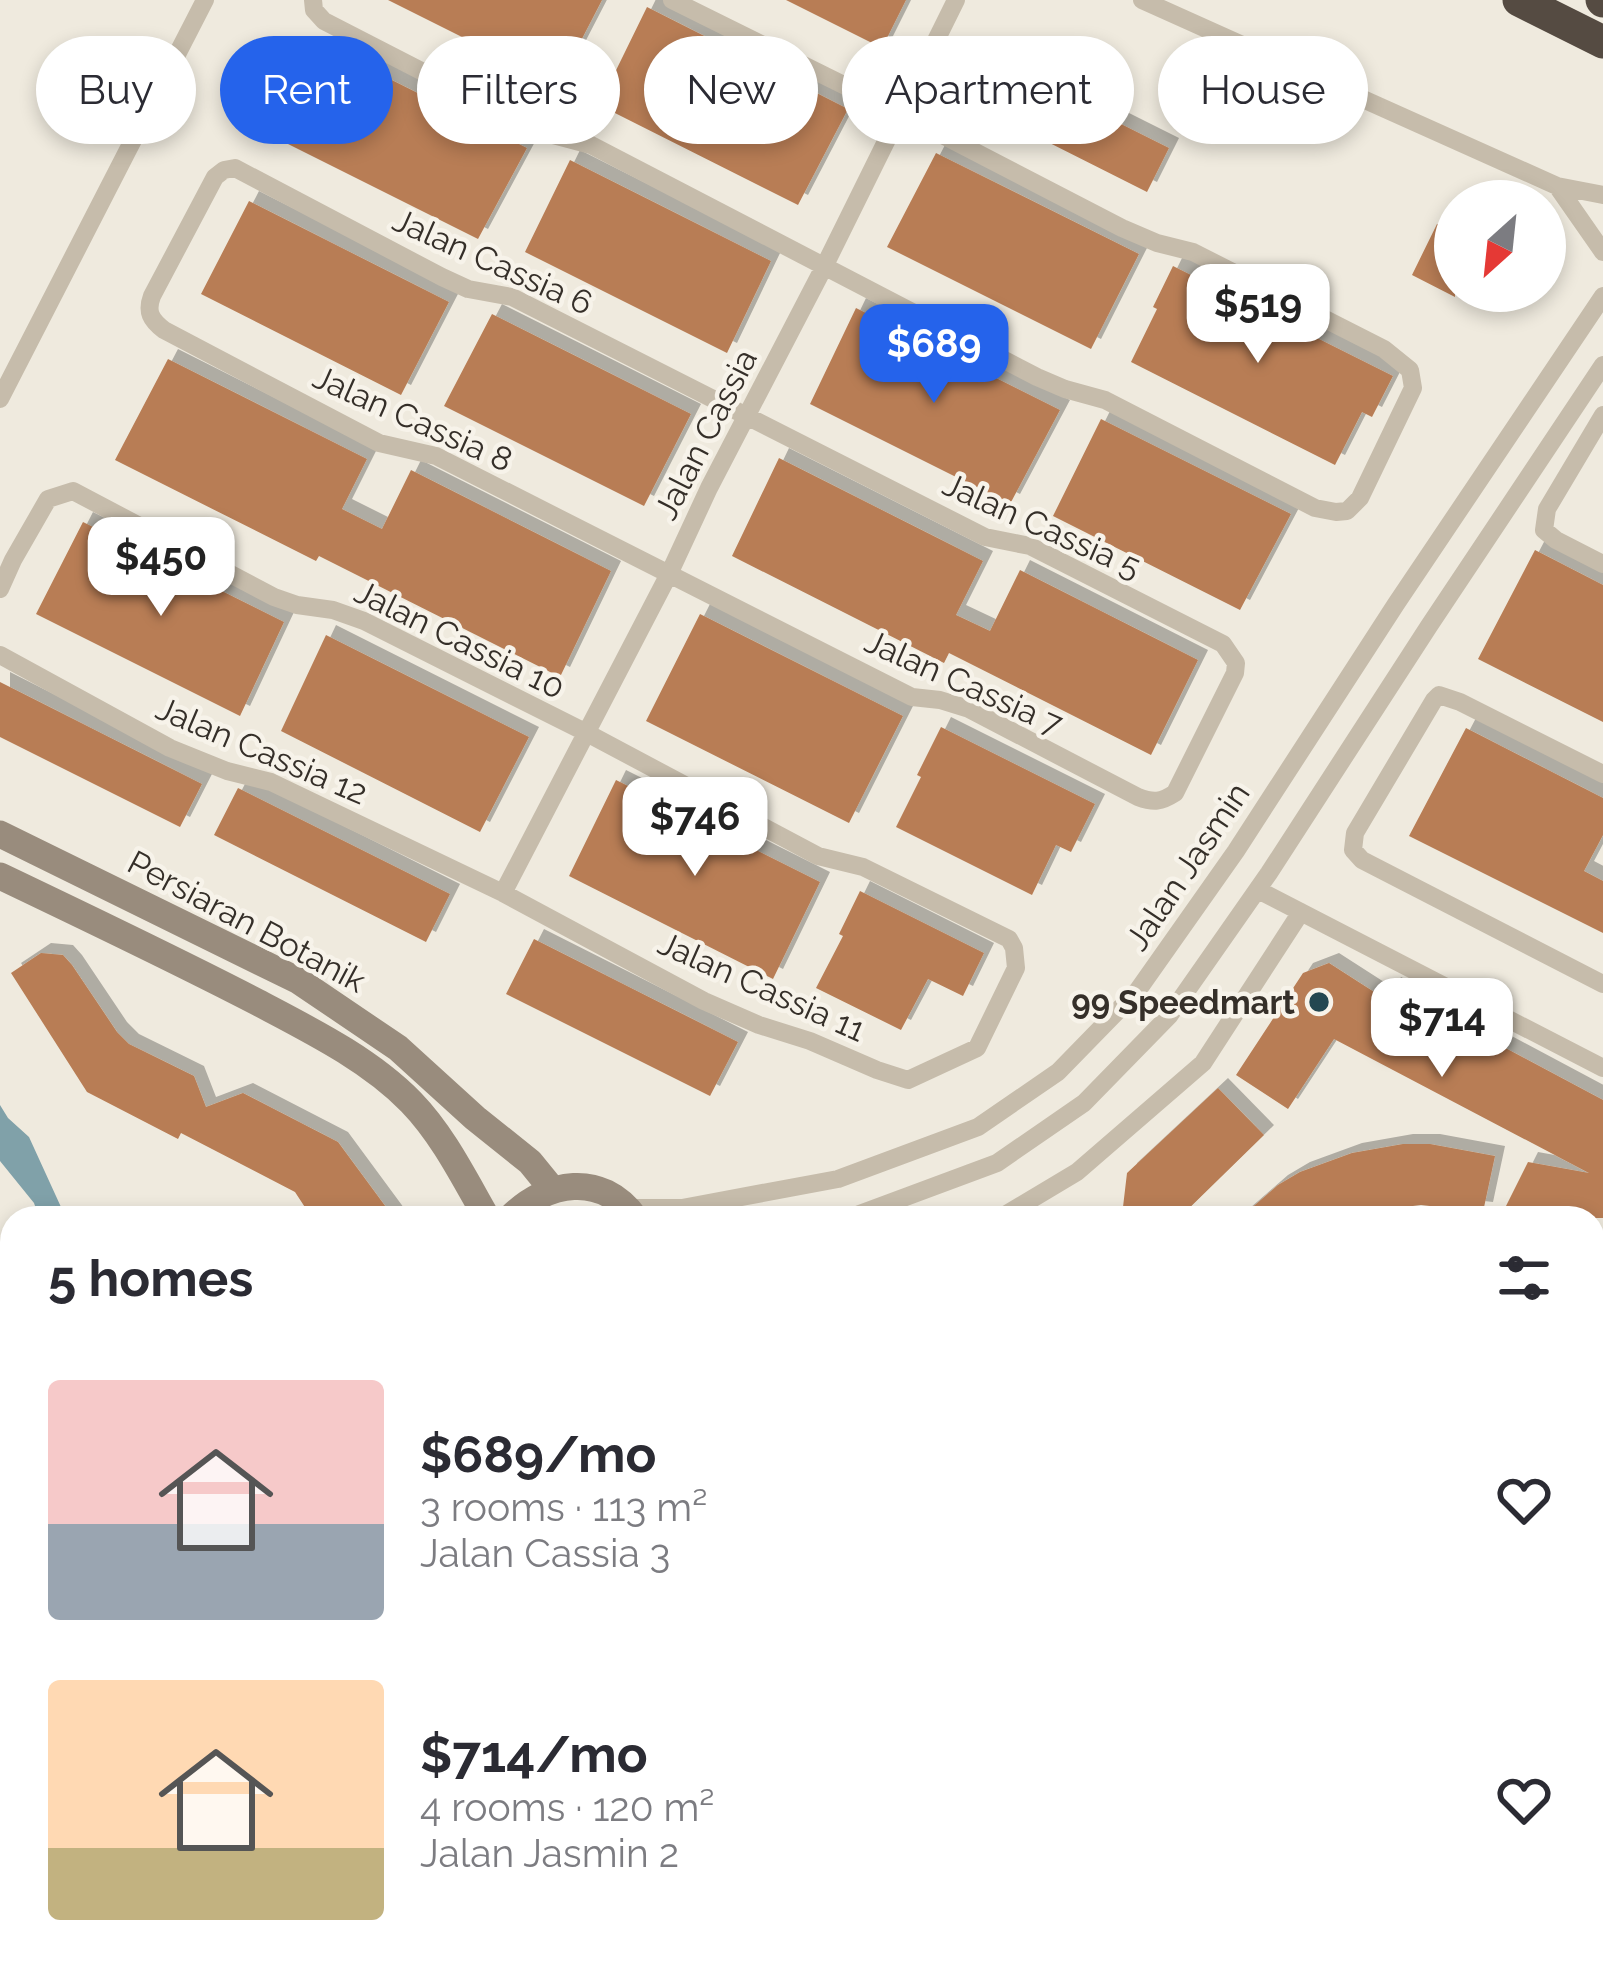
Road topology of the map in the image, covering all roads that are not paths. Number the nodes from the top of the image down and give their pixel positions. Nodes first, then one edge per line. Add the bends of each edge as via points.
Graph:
1 (206, 0) edge
2 (313, 0) edge
3 (672, 0) edge
4 (956, 0) edge
5 (1142, 0) edge
6 (1519, 0) edge
7 (938, 36) edge
8 (1603, 42) edge
9 (842, 84) edge
10 (885, 144) edge
11 (960, 144) edge
12 (1544, 180) edge
13 (1566, 188) edge
14 (1603, 195) edge
15 (1566, 199) edge
16 (183, 238) joint
17 (1603, 252) edge
18 (824, 267) junction
19 (1603, 296) edge
20 (1603, 365) edge
21 (0, 399) edge
22 (1603, 415) edge
23 (746, 416) junction
24 (1603, 563) edge
25 (670, 572) junction
26 (0, 589) edge
27 (0, 655) edge
28 (585, 732) junction
29 (1206, 734) joint
30 (1603, 774) edge
31 (0, 834) edge
32 (0, 875) edge
33 (1258, 890) junction
34 (503, 893) junction
35 (1301, 912) junction
36 (1603, 984) edge
37 (990, 1024) joint
38 (1603, 1068) edge
39 (553, 1189) junction
40 (480, 1206) edge
41 (523, 1206) edge
42 (623, 1206) edge
43 (693, 1206) edge
44 (881, 1206) edge
45 (1020, 1206) edge

1 - 21 street
2 - 18 street via 324,21 538,131 591,145
3 - 9 street
4 - 7 street, Jalan Cassia
5 - 12 street
6 - 8 highway
10 - 18 street, Jalan Cassia
11 - 18 street via 1122,228 1193,253 1410,370 1413,388 1360,498 1347,512 1315,508
13 - 14 street
15 - 17 street
16 - 23 street, Jalan Cassia 6 via 215,177 235,168 442,277 512,297
16 - 25 street, Jalan Cassia 8 via 148,307 164,330 379,443 436,456
18 - 23 street, Jalan Cassia
19 - 43 street, Jalan Jasmin via 1229,861 1138,990 1058,1072 978,1127 838,1179
20 - 33 street
22 - 24 street via 1547,508 1544,530
23 - 25 street, Jalan Cassia
23 - 29 street, Jalan Cassia 5 via 985,537 1030,546 1223,644 1235,673
25 - 28 street, Jalan Cassia
25 - 29 street, Jalan Cassia 7 via 912,697 969,709 1150,802 1175,793
26 - 28 street, Jalan Cassia 10 via 48,499 73,491 274,597 364,621
27 - 34 street, Jalan Cassia 12 via 170,748 271,782
28 - 34 street, Jalan Cassia
28 - 37 street, Jalan Cassia 10 via 818,856 863,867 1009,939 1016,968
30 - 36 street via 1439,695 1355,833 1353,850
31 - 39 main road, Persiaran Botanik via 299,981 398,1048
32 - 40 main road, Persiaran Botanik via 208,976 387,1079 449,1152
33 - 35 street
33 - 44 street via 1169,1016 1084,1102 997,1163
34 - 37 street, Jalan Cassia 11 via 704,1000 908,1080 977,1048
35 - 38 street
35 - 45 street via 1203,1063 1078,1172
39 - 41 main road
39 - 42 main road via 593,1189

